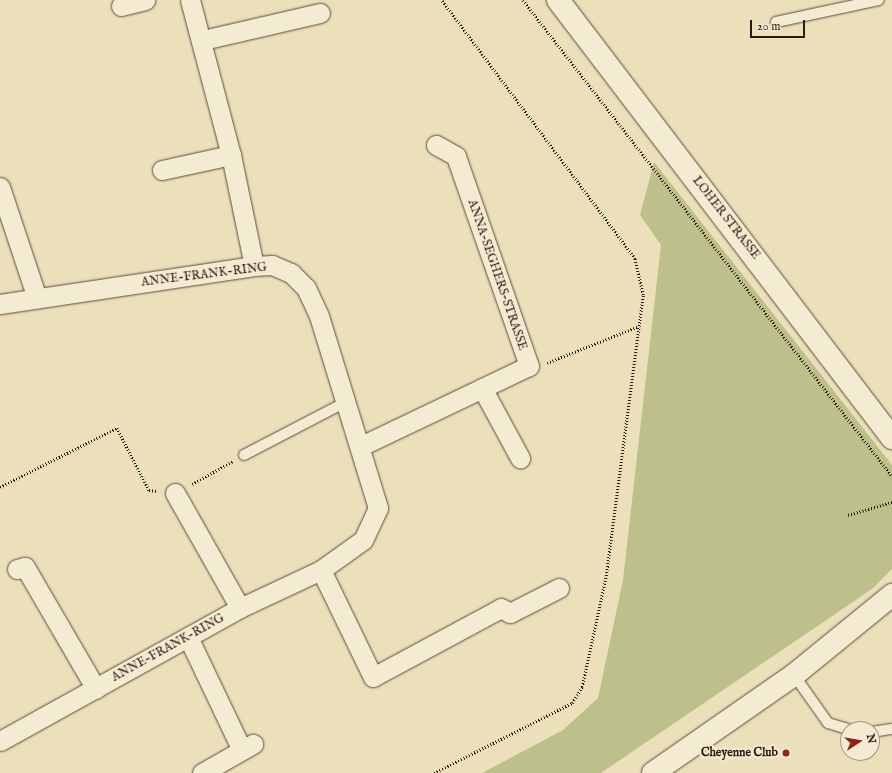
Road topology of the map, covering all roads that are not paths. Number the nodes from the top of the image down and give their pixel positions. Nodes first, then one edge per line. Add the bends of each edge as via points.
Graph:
1 (145, 0) edge
2 (190, 0) edge
3 (558, 0) edge
4 (879, 0) edge
5 (121, 6) dead end
6 (320, 12) dead end
7 (776, 22) dead end
8 (203, 40) junction
9 (436, 145) dead end
10 (231, 155) junction
11 (162, 170) dead end
12 (0, 187) edge
13 (254, 266) junction
14 (37, 298) junction
15 (0, 304) edge
16 (482, 388) junction
17 (346, 402) junction
18 (892, 438) edge
19 (361, 446) junction
20 (244, 455) road end
21 (520, 458) dead end
22 (175, 493) road end
23 (17, 569) dead end
24 (321, 570) junction
25 (559, 588) dead end
26 (892, 595) edge
27 (240, 608) junction
28 (188, 637) junction
29 (794, 675) junction
30 (96, 689) junction
31 (840, 727) edge
32 (892, 729) edge
33 (880, 731) edge
34 (0, 741) edge
35 (202, 773) edge
36 (653, 773) edge

1 - 5 street
2 - 8 street
3 - 18 main road, LOHER STRASSE
4 - 7 lane
6 - 8 street
8 - 10 street
9 - 16 street, ANNA-SEGHERS-STRASSE via 456,156 529,366
10 - 11 street
10 - 13 street
12 - 14 street
13 - 14 street, ANNE-FRANK-RING
13 - 17 street, ANNE-FRANK-RING via 272,265 291,273 306,288
14 - 15 street, ANNE-FRANK-RING
16 - 19 street, ANNA-SEGHERS-STRASSE
16 - 21 street
17 - 19 street, ANNE-FRANK-RING
17 - 20 lane
19 - 24 street, ANNE-FRANK-RING via 378,508 363,540
22 - 27 street
23 - 30 street via 25,567
24 - 25 street via 372,677 501,608 510,613
24 - 27 street, ANNE-FRANK-RING
26 - 29 main road
27 - 28 street, ANNE-FRANK-RING
28 - 30 street, ANNE-FRANK-RING
28 - 35 street via 248,747
29 - 31 lane via 828,723
29 - 36 main road
30 - 34 street, ANNE-FRANK-RING
32 - 33 lane

